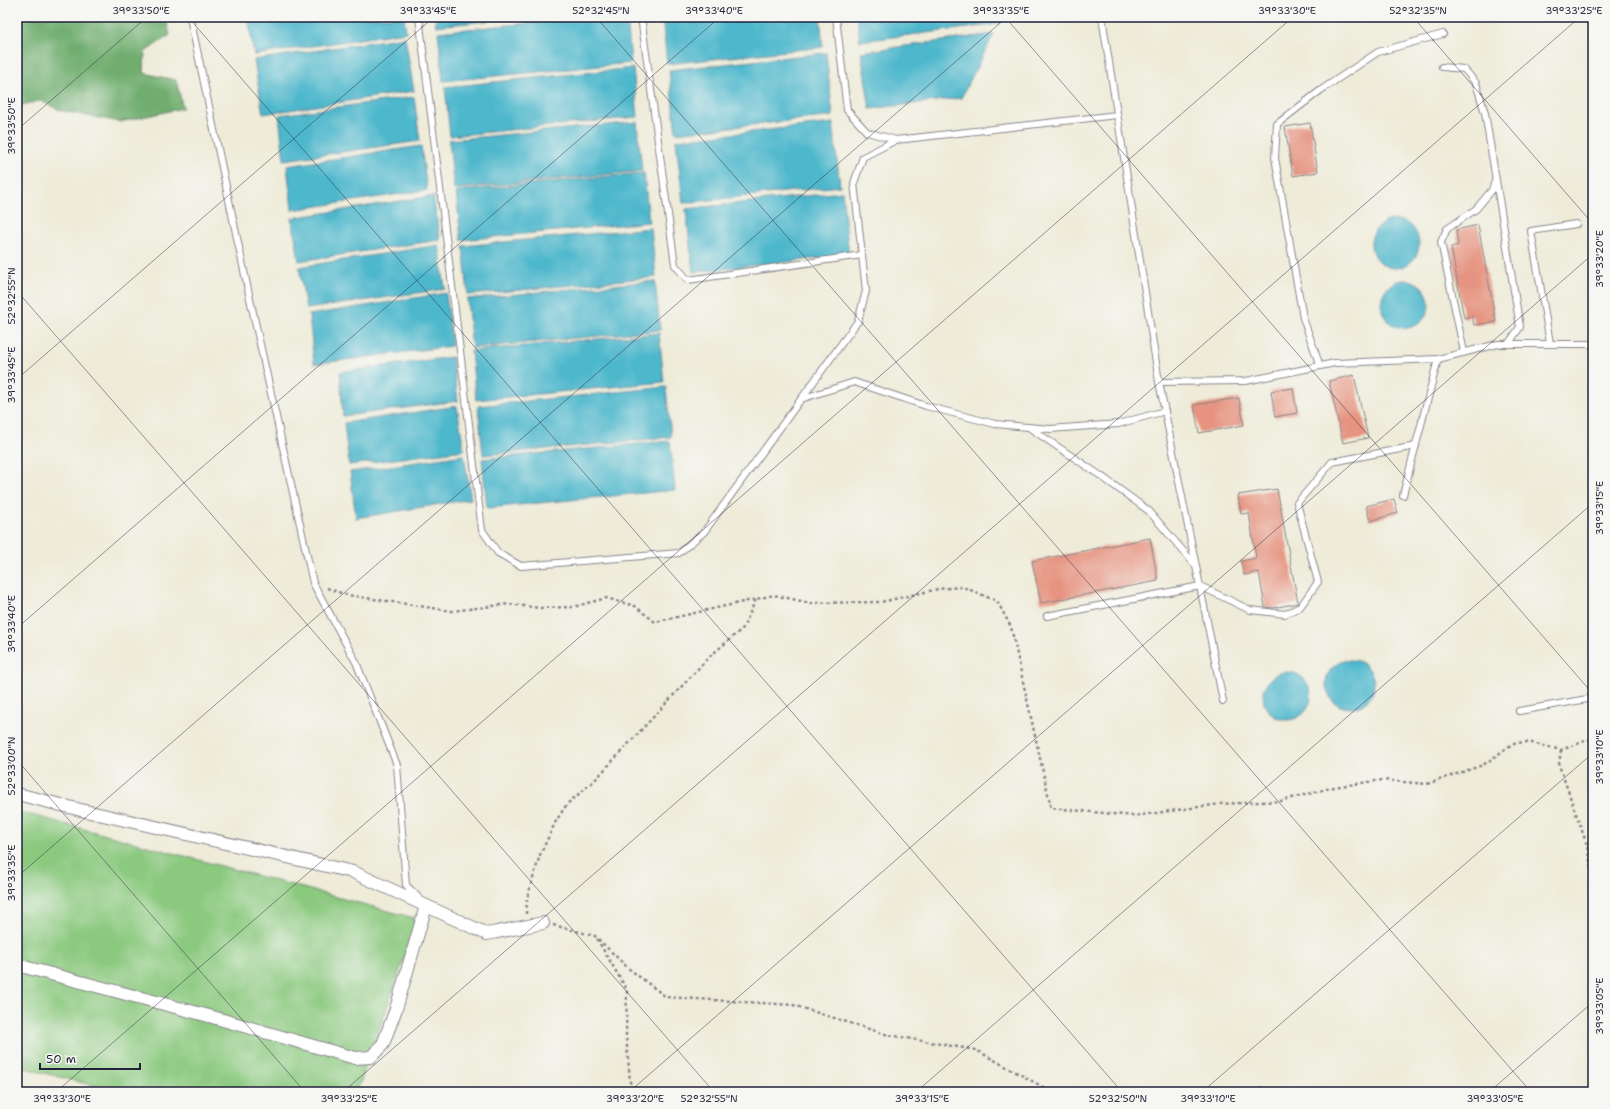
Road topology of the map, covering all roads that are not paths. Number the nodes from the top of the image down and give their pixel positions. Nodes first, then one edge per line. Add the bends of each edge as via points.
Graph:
1 (190, 17) edge
2 (419, 17) edge
3 (641, 17) edge
4 (836, 17) edge
5 (1102, 17) edge
6 (1443, 34) dead end
7 (1442, 67) dead end
8 (1117, 115) junction
9 (896, 140) junction
10 (1496, 180) junction
11 (1576, 224) dead end
12 (862, 255) junction
13 (1509, 343) junction
14 (1550, 344) junction
15 (1593, 344) edge
16 (1464, 352) junction
17 (1438, 359) junction
18 (1320, 366) junction
19 (1159, 382) junction
20 (801, 399) junction
21 (1165, 411) junction
22 (1029, 427) junction
23 (1416, 446) junction
24 (1403, 495) dead end
25 (1196, 566) junction
26 (1200, 586) junction
27 (1047, 616) dead end
28 (1593, 698) edge
29 (1223, 701) dead end
30 (1519, 711) dead end
31 (17, 794) edge
32 (426, 906) junction
33 (544, 923) road end
34 (17, 965) edge

1 - 32 lane via 313,583 356,662 397,765 406,885
2 - 20 lane via 482,530 498,553 521,566 679,552 704,532
3 - 12 lane via 675,265 688,280
4 - 9 lane via 847,110 866,132
5 - 8 lane
6 - 18 lane via 1378,52 1321,90 1277,124 1275,158 1299,296 1303,318
7 - 10 lane via 1464,68 1476,83 1485,114
8 - 9 lane
8 - 19 lane
9 - 12 lane via 862,157 854,183
10 - 13 lane via 1520,326
10 - 16 lane via 1492,190 1476,209 1447,229 1442,242
11 - 14 lane via 1531,231
12 - 20 lane via 866,291 858,321
13 - 14 lane
13 - 16 lane
14 - 15 lane
16 - 17 lane
17 - 18 lane via 1335,363
17 - 23 lane
18 - 19 lane via 1246,381
19 - 21 lane
20 - 22 lane via 854,382 926,406 995,424
21 - 22 lane via 1118,424 1050,429
21 - 25 lane
22 - 25 lane via 1102,476 1148,511
23 - 24 lane
23 - 26 lane via 1332,462 1297,503 1318,582 1300,607 1284,614 1250,610
25 - 26 lane
26 - 27 lane
26 - 29 lane
28 - 30 lane
31 - 32 street via 353,872
32 - 33 street via 487,934
32 - 34 street via 396,1009 383,1044 371,1057 355,1058

